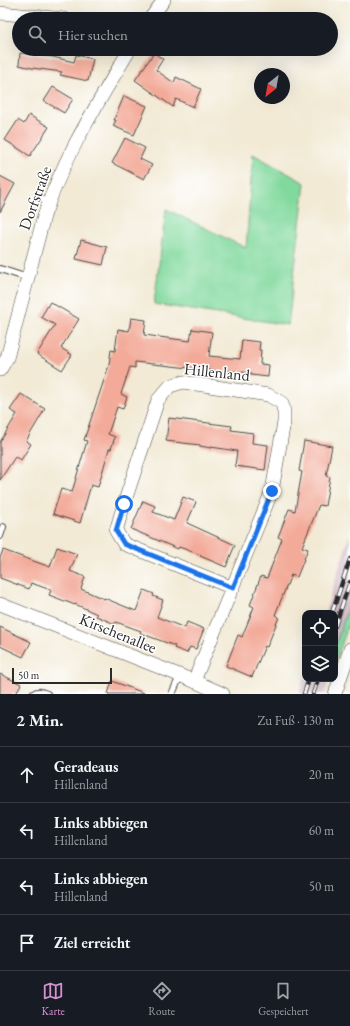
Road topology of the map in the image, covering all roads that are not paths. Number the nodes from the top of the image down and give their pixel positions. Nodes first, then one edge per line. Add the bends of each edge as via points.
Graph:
1 (164, 0) edge
2 (155, 12) edge
3 (0, 13) edge
4 (12, 14) edge
5 (126, 56) edge
6 (0, 269) edge
7 (28, 278) junction
8 (0, 370) edge
9 (3, 527) dead end
10 (0, 536) edge
11 (233, 588) junction
12 (0, 604) edge
13 (350, 649) edge
14 (180, 676) junction
15 (194, 681) junction
16 (33, 694) edge
17 (46, 694) edge
18 (172, 694) edge
19 (223, 694) edge
20 (335, 694) edge

1 - 2 street
3 - 4 street
5 - 7 street, Dorfstraße via 45,199 44,216
6 - 7 lane
7 - 8 street, Dorfstraße via 7,358
9 - 10 lane
11 - 11 street, Hillenland via 272,491 284,422 282,403 268,395 183,382 170,386 158,400 116,531 124,544
11 - 15 street, Hillenland
12 - 14 street, Kirschenallee
13 - 20 street
14 - 15 street, Kirschenallee
14 - 18 lane
15 - 19 street, Kirschenallee
16 - 17 lane

